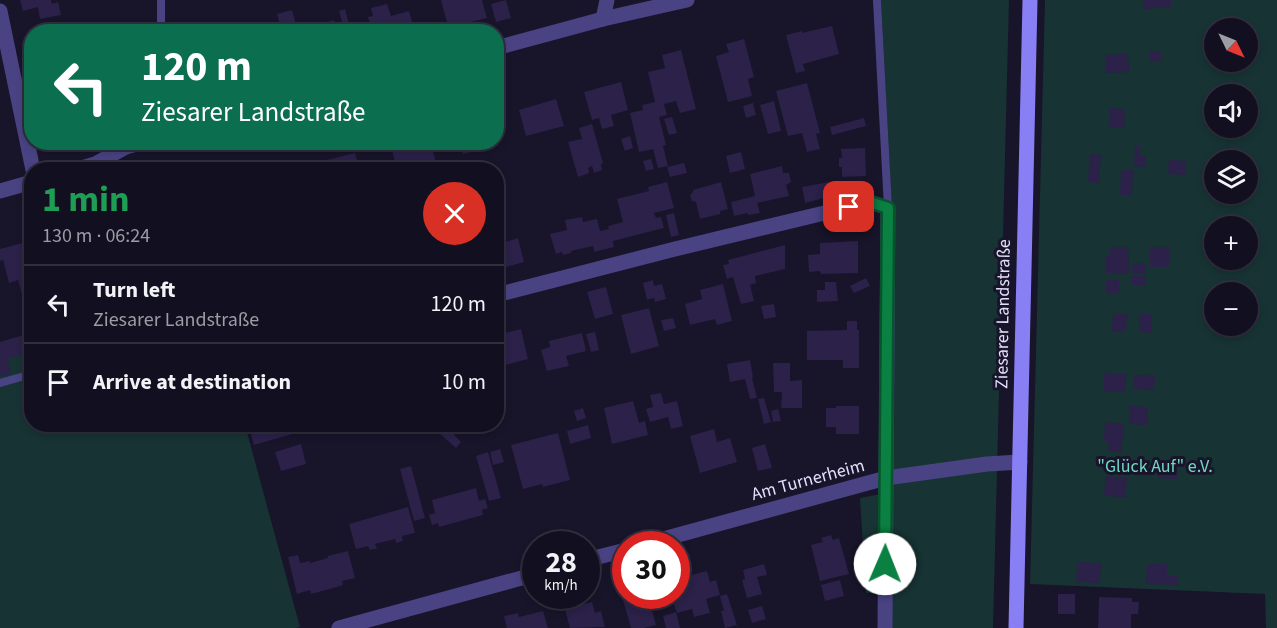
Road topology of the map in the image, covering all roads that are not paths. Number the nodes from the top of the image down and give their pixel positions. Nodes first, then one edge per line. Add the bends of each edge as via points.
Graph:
1 (161, 0) edge
2 (608, 0) edge
3 (687, 0) edge
4 (877, 0) edge
5 (1030, 0) edge
6 (0, 11) edge
7 (603, 19) junction
8 (161, 24) edge
9 (504, 46) edge
10 (24, 127) edge
11 (121, 150) edge
12 (99, 162) edge
13 (24, 184) edge
14 (0, 191) edge
15 (888, 208) junction
16 (504, 294) edge
17 (24, 376) edge
18 (0, 383) edge
19 (1020, 462) junction
20 (886, 478) junction
21 (690, 532) edge
22 (522, 578) edge
23 (339, 628) edge
24 (885, 628) edge
25 (1016, 628) edge

1 - 8 lane
2 - 7 street
3 - 7 street
4 - 15 lane
5 - 19 main road, Ziesarer Landstraße
6 - 10 street
7 - 9 street
11 - 12 street
13 - 14 street
15 - 16 street via 870,202
15 - 20 street
17 - 18 lane
19 - 20 street, Am Turnerheim
19 - 25 main road, Ziesarer Landstraße
20 - 21 street, Am Turnerheim
20 - 24 street
22 - 23 street

